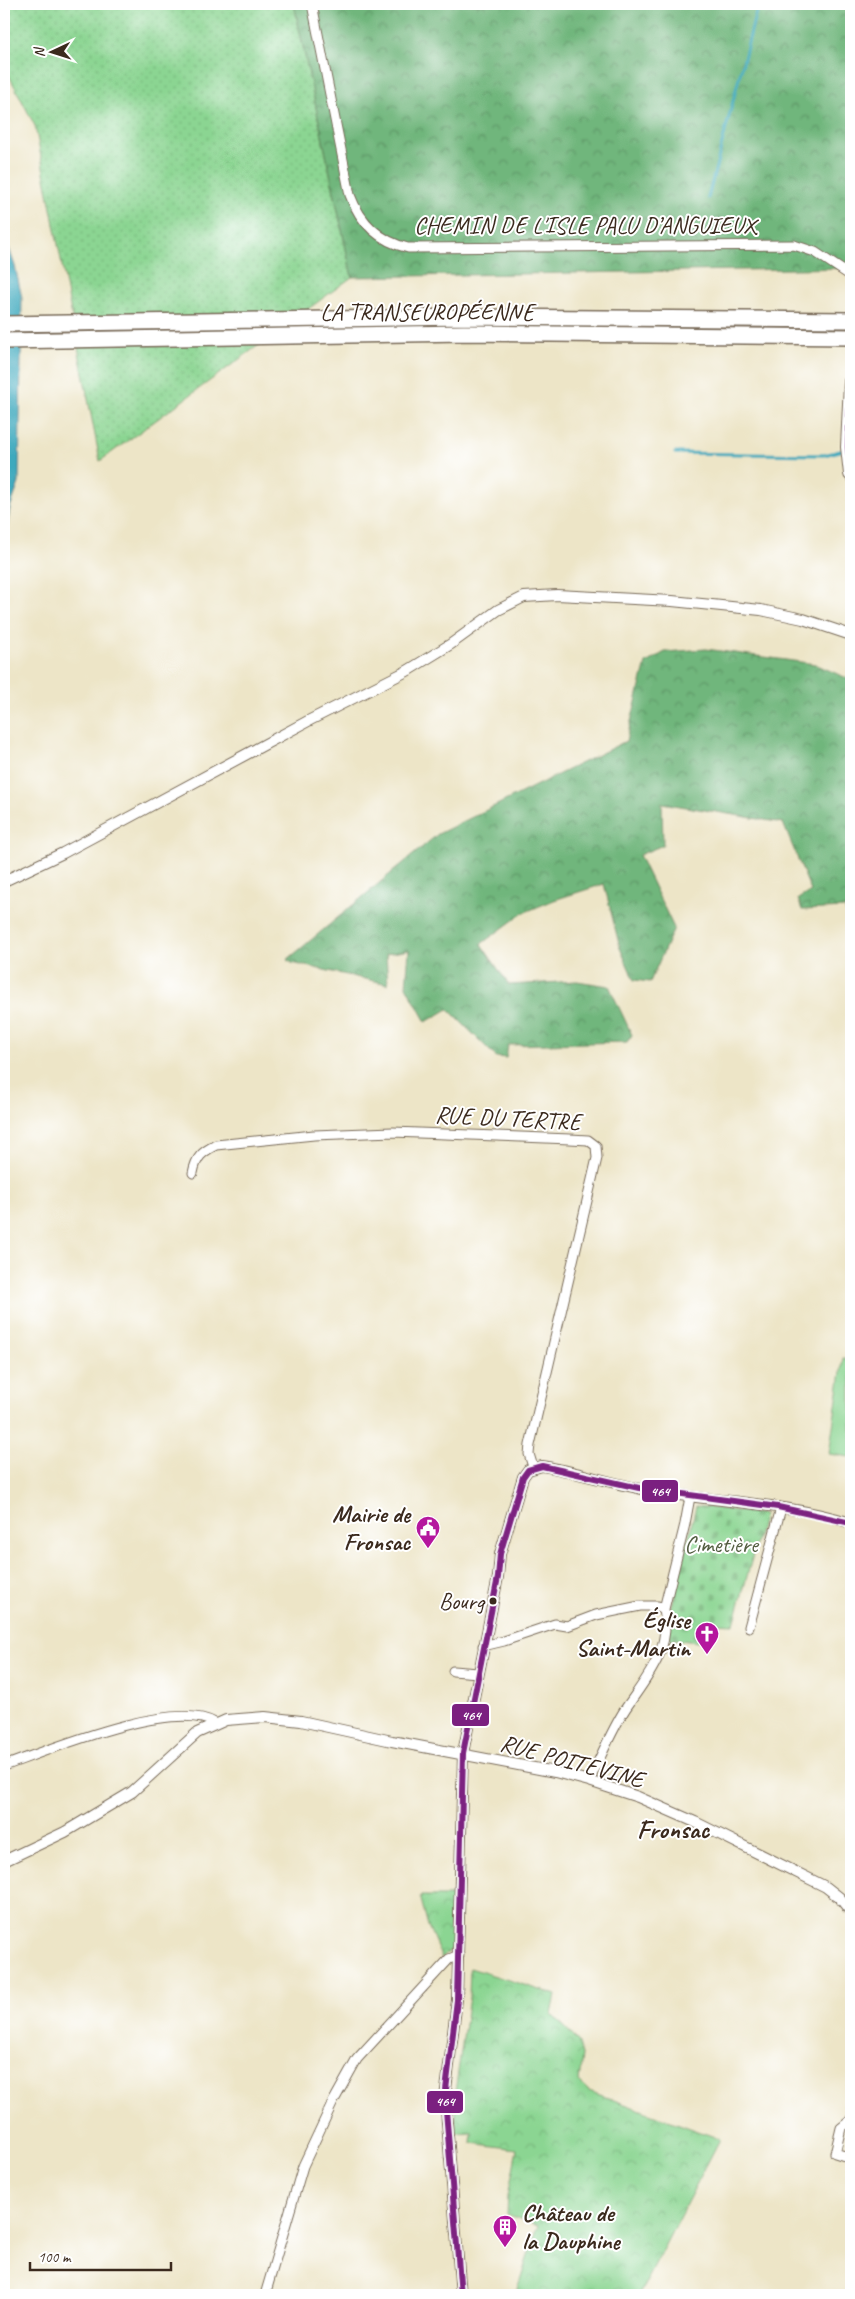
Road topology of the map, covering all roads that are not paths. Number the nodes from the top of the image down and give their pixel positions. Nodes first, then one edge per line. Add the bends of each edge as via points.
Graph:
1 (312, 4) edge
2 (851, 276) edge
3 (851, 320) edge
4 (4, 324) edge
5 (851, 337) edge
6 (4, 341) edge
7 (851, 382) edge
8 (851, 474) edge
9 (851, 635) edge
10 (4, 881) edge
11 (193, 1173) dead end
12 (533, 1468) junction
13 (690, 1497) junction
14 (781, 1508) junction
15 (851, 1523) edge
16 (664, 1609) junction
17 (750, 1627) dead end
18 (484, 1646) junction
19 (453, 1671) dead end
20 (478, 1673) junction
21 (215, 1723) junction
22 (463, 1753) junction
23 (4, 1766) edge
24 (589, 1781) junction
25 (4, 1860) edge
26 (851, 1912) edge
27 (459, 1955) junction
28 (851, 2120) edge
29 (851, 2158) edge
30 (265, 2295) edge
31 (461, 2295) edge

1 - 2 street, CHEMIN DE L'ISLE PALU D’ANGUIEUX via 350,195 367,226 394,245 408,248 542,248 794,245 815,252
3 - 4 highway, LA TRANSEUROPÉENNE via 463,317
5 - 6 highway, LA TRANSEUROPÉENNE via 464,332
7 - 8 main road via 848,422
9 - 10 street via 803,619 761,610 558,594 524,597 498,610 406,671 63,853
11 - 12 street, RUE DU TERTRE via 202,1152 216,1145 314,1135 393,1132 588,1140 596,1146 597,1158 530,1445
12 - 13 street via 551,1468
12 - 18 street via 523,1477 500,1554
13 - 14 street
13 - 16 street
14 - 15 street
14 - 17 street
16 - 18 street via 640,1606 596,1615 567,1626 556,1624
16 - 24 street via 663,1644 654,1668 628,1705
18 - 20 street
19 - 20 street
20 - 22 street
21 - 22 street, RUE POITEVINE via 244,1717 284,1718
21 - 23 street via 200,1717 178,1717 124,1725
21 - 25 street, RUE POITEVINE via 197,1733 132,1792 65,1832
22 - 24 street, RUE POITEVINE
22 - 27 street
24 - 26 street, RUE POITEVINE via 638,1797 695,1822 833,1891
27 - 30 street via 449,1959 357,2059 302,2166
27 - 31 street via 445,2098
28 - 29 street via 841,2128 834,2153

